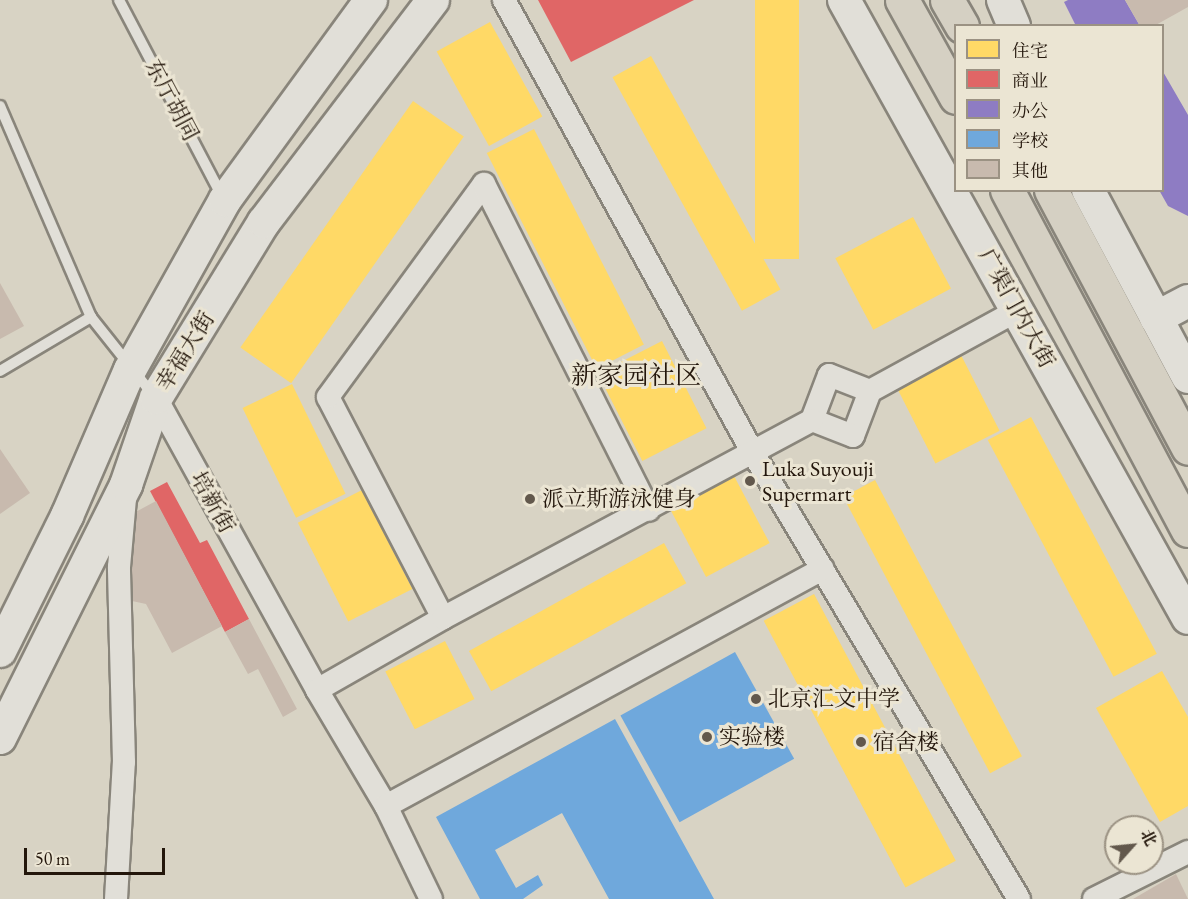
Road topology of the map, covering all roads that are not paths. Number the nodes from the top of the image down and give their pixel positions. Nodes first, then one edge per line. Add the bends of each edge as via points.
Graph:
1 (119, 0) edge
2 (371, 0) edge
3 (433, 0) edge
4 (504, 0) edge
5 (844, 0) edge
6 (902, 0) edge
7 (948, 0) edge
8 (1003, 0) edge
9 (961, 24) edge
10 (1013, 24) edge
11 (954, 93) edge
12 (0, 106) edge
13 (1008, 192) edge
14 (1052, 192) edge
15 (1089, 192) edge
16 (225, 201) junction
17 (1188, 301) edge
18 (1018, 310) junction
19 (91, 317) junction
20 (1169, 321) edge
21 (130, 370) junction
22 (0, 371) edge
23 (1188, 377) edge
24 (870, 391) junction
25 (156, 398) junction
26 (812, 420) junction
27 (1188, 448) edge
28 (753, 453) junction
29 (126, 485) junction
30 (649, 510) junction
31 (1188, 530) edge
32 (823, 569) junction
33 (443, 618) junction
34 (1188, 618) edge
35 (0, 651) edge
36 (317, 690) junction
37 (0, 738) edge
38 (386, 806) junction
39 (1188, 852) edge
40 (1099, 898) edge
41 (116, 899) edge
42 (431, 899) edge
43 (1019, 899) edge

1 - 16 lane, 东厅胡同
2 - 16 main road, 幸福大街
3 - 25 main road, 幸福大街 via 264,222
4 - 28 street
5 - 18 main road, 广渠门内大街
6 - 11 main road
7 - 9 main road
8 - 10 main road
12 - 19 lane, 培新街
13 - 31 main road, 广渠门内大街
14 - 27 main road
15 - 20 main road
16 - 21 main road, 幸福大街
17 - 20 main road
18 - 24 street
18 - 34 main road, 广渠门内大街
19 - 21 lane, 培新街
19 - 22 lane
20 - 23 main road
21 - 25 lane, 培新街
21 - 35 main road, 幸福大街 via 67,516
24 - 26 street via 829,375
24 - 26 street via 853,436
25 - 29 main road, 幸福大街
25 - 36 street, 培新街
26 - 28 street
28 - 30 street
28 - 32 street
29 - 37 main road, 幸福大街
29 - 41 street via 119,567 124,762
30 - 33 street
30 - 33 street via 484,184 328,397
32 - 38 street
32 - 43 street
33 - 36 street
36 - 38 street, 培新街
38 - 42 street, 培新街
39 - 40 street

